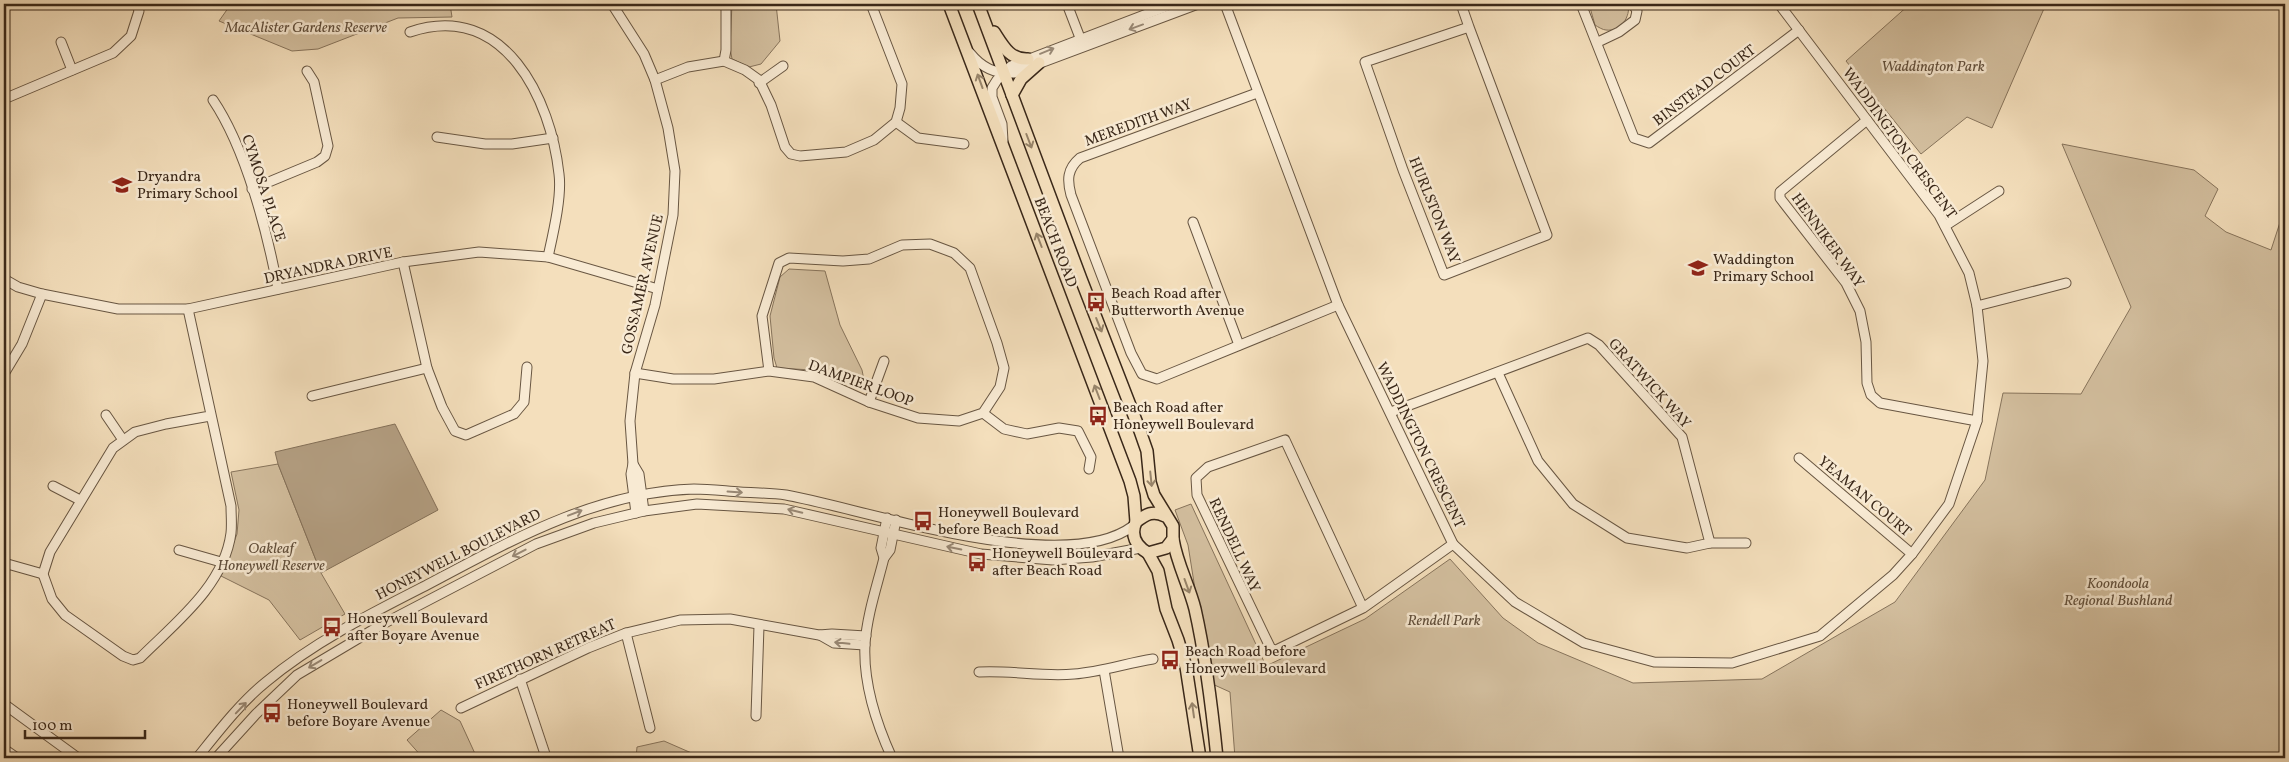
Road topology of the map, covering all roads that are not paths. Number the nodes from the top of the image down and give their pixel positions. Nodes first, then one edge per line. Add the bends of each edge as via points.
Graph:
1 (137, 4) edge
2 (612, 4) edge
3 (726, 4) edge
4 (871, 4) edge
5 (949, 4) edge
6 (978, 4) edge
7 (1067, 4) edge
8 (1173, 4) edge
9 (1198, 4) edge
10 (1225, 4) edge
11 (1461, 4) edge
12 (1581, 4) edge
13 (1633, 4) edge
14 (1779, 4) edge
15 (983, 16) junction
16 (1469, 26) junction
17 (1799, 30) junction
18 (410, 32) dead end
19 (61, 42) dead end
20 (1081, 42) junction
21 (1598, 42) junction
22 (968, 51) junction
23 (724, 61) junction
24 (1034, 61) junction
25 (783, 66) dead end
26 (72, 70) junction
27 (307, 71) dead end
28 (1004, 74) junction
29 (655, 80) junction
30 (759, 84) junction
31 (1257, 93) junction
32 (1012, 95) junction
33 (4, 99) edge
34 (213, 100) dead end
35 (1867, 120) junction
36 (896, 122) junction
37 (437, 137) dead end
38 (553, 138) junction
39 (1003, 143) junction
40 (964, 144) dead end
41 (252, 189) junction
42 (1999, 191) dead end
43 (1193, 222) dead end
44 (1945, 226) junction
45 (548, 257) junction
46 (403, 262) junction
47 (4, 279) edge
48 (2066, 283) dead end
49 (278, 289) junction
50 (658, 289) junction
51 (42, 294) junction
52 (1338, 305) junction
53 (1977, 306) junction
54 (188, 309) junction
55 (1239, 345) junction
56 (884, 361) dead end
57 (527, 367) dead end
58 (427, 368) junction
59 (769, 371) junction
60 (635, 373) junction
61 (1498, 373) junction
62 (4, 374) edge
63 (312, 396) dead end
64 (869, 402) junction
65 (1390, 412) junction
66 (983, 413) junction
67 (106, 415) dead end
68 (210, 416) junction
69 (1977, 421) junction
70 (123, 440) junction
71 (1799, 458) dead end
72 (1089, 469) dead end
73 (53, 486) dead end
74 (638, 496) junction
75 (80, 500) junction
76 (640, 512) junction
77 (1165, 516) junction
78 (891, 519) junction
79 (1134, 524) junction
80 (888, 534) junction
81 (1173, 539) junction
82 (1021, 543) junction
83 (1710, 543) junction
84 (1746, 543) dead end
85 (1453, 544) junction
86 (179, 550) dead end
87 (1145, 550) junction
88 (1912, 554) junction
89 (1068, 559) junction
90 (221, 562) junction
91 (4, 563) edge
92 (43, 574) junction
93 (418, 589) junction
94 (423, 602) junction
95 (1363, 608) junction
96 (759, 626) junction
97 (626, 633) junction
98 (325, 639) junction
99 (866, 640) junction
100 (332, 654) junction
101 (1153, 659) dead end
102 (1104, 670) junction
103 (979, 672) dead end
104 (520, 679) junction
105 (4, 704) edge
106 (461, 708) dead end
107 (756, 716) dead end
108 (650, 728) dead end
109 (220, 730) junction
110 (232, 739) junction
111 (4, 749) edge
112 (546, 757) dead end
113 (17, 758) edge
114 (78, 758) edge
115 (197, 758) edge
116 (216, 758) edge
117 (892, 758) edge
118 (1118, 758) edge
119 (1200, 758) edge
120 (1217, 758) edge

1 - 26 street via 139,11 131,36 113,53
2 - 29 street, GOSSAMER AVENUE via 644,54
3 - 23 street
4 - 36 street via 902,84
5 - 22 main road, BEACH ROAD
6 - 15 main road, BEACH ROAD
7 - 20 street
8 - 20 street
9 -> 20 street
10 - 31 street, WADDINGTON CRESCENT
11 - 16 street, HURLSTON WAY
12 - 21 street, BINSTEAD COURT
13 - 21 street via 1637,11 1635,20
14 - 17 street, WADDINGTON CRESCENT
15 - 24 main road via 1002,46 1014,57
15 - 28 main road, BEACH ROAD
16 - 16 street, HURLSTON WAY via 1365,62 1444,275 1546,235
17 - 21 street, BINSTEAD COURT via 1648,143 1634,138
17 - 35 street, WADDINGTON CRESCENT
18 - 38 street via 421,27 459,24 486,30 495,36 507,46 531,80
19 - 26 street
20 - 24 street
22 - 28 street via 988,69
39 -> 22 main road, BEACH ROAD
23 - 29 street via 688,67
23 - 30 street via 745,70 759,80
24 - 28 street via 1011,66
24 - 32 main road
25 - 30 street
26 - 33 street
27 - 41 street via 314,82 328,146 325,156
28 - 32 main road, BEACH ROAD
28 - 39 street via 992,88 1002,124
29 - 50 street, GOSSAMER AVENUE via 675,171 674,215
30 - 36 street via 771,105 785,147 791,154 846,152 874,140
31 - 52 street, WADDINGTON CRESCENT
31 - 55 street, MEREDITH WAY via 1080,158 1068,175 1071,195 1142,374 1157,379
32 -> 77 main road, BEACH ROAD via 1148,451 1150,482
34 - 41 street, CYMOSA PLACE via 226,120
35 - 44 street, WADDINGTON CRESCENT
35 - 69 street, HENNIKER WAY via 1780,192 1780,198 1846,283 1860,311 1871,395 1880,403
36 - 40 street via 918,138
37 - 38 street via 485,144
38 - 45 street via 560,176
79 -> 39 main road, BEACH ROAD via 1134,496 1130,481
41 - 49 street, CYMOSA PLACE via 270,248
42 - 44 street
43 - 55 street
44 - 53 street, WADDINGTON CRESCENT via 1969,273
45 - 46 street, DRYANDRA DRIVE via 478,252
45 - 50 street, DRYANDRA DRIVE
46 - 49 street, DRYANDRA DRIVE
46 - 58 street
47 - 51 street, DRYANDRA DRIVE via 18,288
48 - 53 street
49 - 54 street, DRYANDRA DRIVE
50 - 60 street, GOSSAMER AVENUE
51 - 54 street, DRYANDRA DRIVE via 118,310
51 - 62 street via 22,344
52 - 55 street, MEREDITH WAY
52 - 65 street, WADDINGTON CRESCENT
53 - 69 street, WADDINGTON CRESCENT via 1983,361
54 - 68 street
56 - 64 street
57 - 58 street via 524,402 514,414 466,435 455,431
58 - 63 street
59 - 60 street, DAMPIER LOOP via 714,379 673,379
59 - 64 street, DAMPIER LOOP via 814,378
59 - 66 street via 762,316 779,263 789,258 869,259 902,245 930,244 954,253 970,268 997,343 1004,368 1000,387
60 - 74 street, GOSSAMER AVENUE via 630,421 631,474
61 - 65 street, GRATWICK WAY
61 - 83 street via 1538,461 1573,504 1627,538 1687,548
61 - 83 street, GRATWICK WAY via 1588,338 1599,345 1682,437
64 - 66 street, DAMPIER LOOP via 918,418 959,421
65 - 85 street, WADDINGTON CRESCENT
66 - 72 street via 1004,429 1027,434 1060,428 1078,431 1090,457
67 - 70 street
68 - 70 street via 135,432
68 - 90 street via 231,506 230,535
69 - 88 street, WADDINGTON CRESCENT via 1949,504
70 - 75 street via 114,448
71 - 88 street, YEAMAN COURT
73 - 75 street
74 - 76 street, GOSSAMER AVENUE
74 -> 78 street, HONEYWELL BOULEVARD via 694,489 784,495
93 -> 74 street, HONEYWELL BOULEVARD via 531,530 588,508
75 - 92 street via 50,552
80 -> 76 street, HONEYWELL BOULEVARD via 784,508 697,504
76 -> 94 street, HONEYWELL BOULEVARD via 594,523 536,544
77 - 79 main road via 1151,513
77 - 81 main road via 1173,526
78 - 80 street
78 - 82 street, HONEYWELL BOULEVARD via 984,540
79 - 82 street, HONEYWELL BOULEVARD via 1122,533 1083,543 1055,547
79 - 87 main road via 1133,536
89 -> 80 street, HONEYWELL BOULEVARD via 981,554
80 - 99 street via 890,550 884,558
81 - 87 main road via 1166,548
81 -> 120 main road via 1198,625 1209,684
82 - 89 street via 1046,553 1065,553
83 - 84 street
85 - 88 street, WADDINGTON CRESCENT via 1514,602 1584,643 1654,662 1732,663 1820,636 1893,575
85 - 95 street, RENDELL WAY
86 - 90 street
87 - 89 street, HONEYWELL BOULEVARD
119 -> 87 main road via 1186,666 1166,609 1158,571
90 - 92 street via 204,594 140,658 133,660 65,615 52,599
91 - 92 street
93 - 94 street
93 - 98 street, HONEYWELL BOULEVARD
94 - 100 street, HONEYWELL BOULEVARD
95 - 95 street, RENDELL WAY via 1285,440 1208,467 1196,478 1197,495 1271,649 1276,650
96 - 97 street, FIRETHORN RETREAT via 730,620 680,620
96 - 99 street, FIRETHORN RETREAT
96 - 107 street
97 - 104 street, FIRETHORN RETREAT
97 - 108 street
98 - 100 street
109 -> 98 street, HONEYWELL BOULEVARD via 265,683
99 - 117 street via 866,670 874,710
100 -> 110 street, HONEYWELL BOULEVARD via 298,675
101 - 102 street
102 - 103 street via 1052,675 1002,670
102 - 118 street
104 - 106 street, FIRETHORN RETREAT
104 - 112 street
105 - 114 street
109 - 110 street
109 - 115 street, HONEYWELL BOULEVARD
110 - 116 street, HONEYWELL BOULEVARD
111 - 113 street

